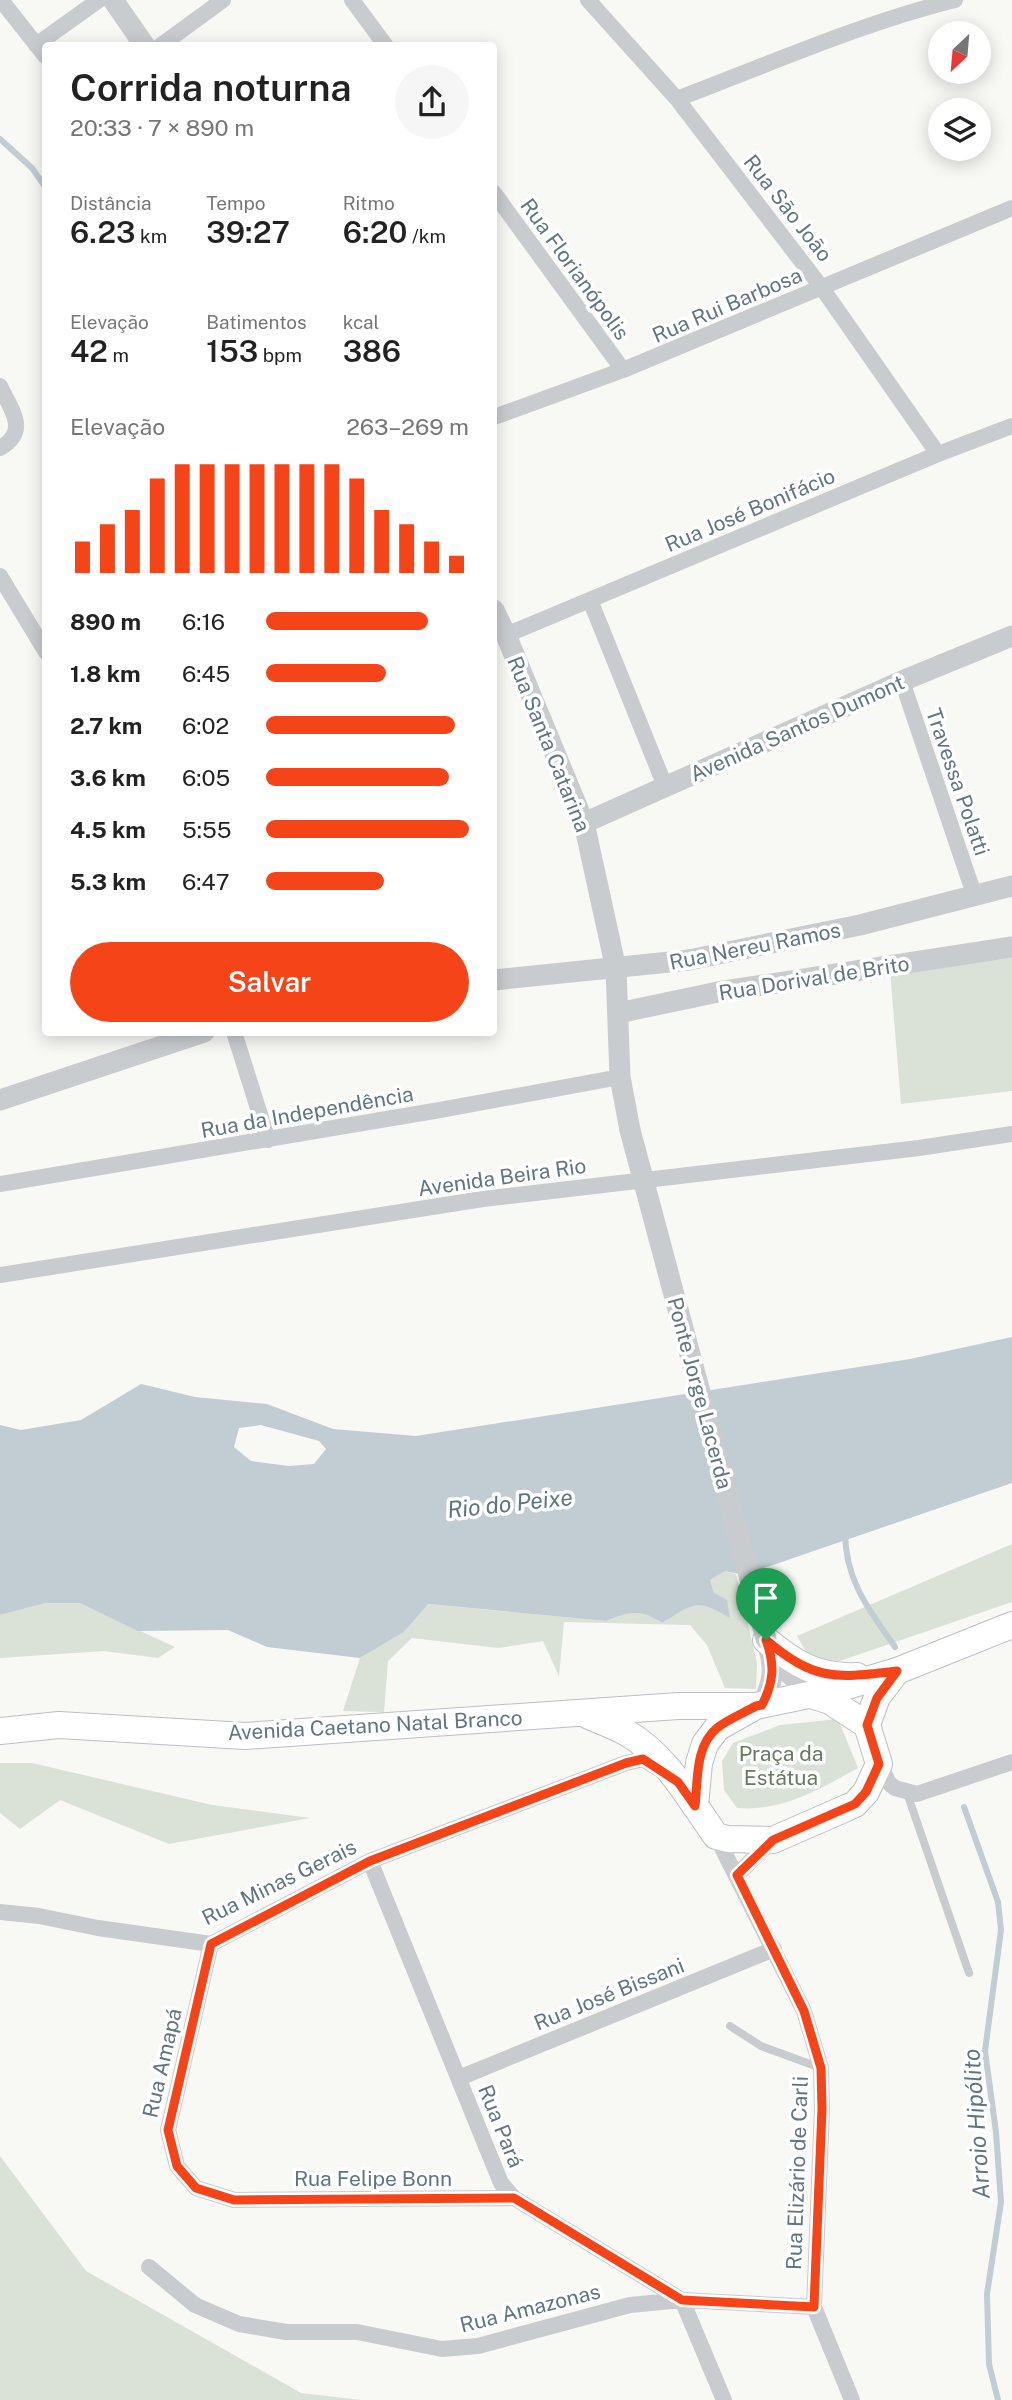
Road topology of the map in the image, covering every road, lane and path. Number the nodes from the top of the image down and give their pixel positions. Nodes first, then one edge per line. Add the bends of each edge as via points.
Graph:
1 (1, 0) edge
2 (99, 0) edge
3 (113, 0) edge
4 (223, 0) edge
5 (352, 0) edge
6 (588, 0) edge
7 (955, 0) edge
8 (924, 3) edge
9 (51, 42) edge
10 (142, 42) edge
11 (165, 42) edge
12 (383, 42) edge
13 (41, 51) edge
14 (677, 99) junction
15 (497, 197) edge
16 (1012, 208) edge
17 (822, 288) junction
18 (623, 370) junction
19 (0, 386) edge
20 (497, 415) edge
21 (1012, 426) edge
22 (0, 449) edge
23 (938, 454) junction
24 (0, 576) edge
25 (6, 594) edge
26 (590, 600) junction
27 (497, 616) edge
28 (506, 635) junction
29 (1012, 636) edge
30 (42, 646) edge
31 (902, 681) junction
32 (666, 786) junction
33 (583, 823) junction
34 (1012, 886) edge
35 (975, 897) junction
36 (1012, 947) edge
37 (616, 969) junction
38 (497, 980) edge
39 (618, 1013) junction
40 (235, 1036) edge
41 (164, 1039) edge
42 (620, 1077) junction
43 (1, 1100) edge
44 (630, 1130) joint
45 (1012, 1134) edge
46 (268, 1140) junction
47 (0, 1184) edge
48 (0, 1275) edge
49 (1012, 1625) edge
50 (768, 1645) junction
51 (897, 1671) junction
52 (811, 1695) junction
53 (759, 1705) junction
54 (582, 1713) junction
55 (867, 1725) junction
56 (0, 1731) edge
57 (1012, 1762) edge
58 (879, 1764) junction
59 (678, 1782) junction
60 (907, 1793) junction
61 (695, 1806) junction
62 (716, 1836) junction
63 (773, 1840) junction
64 (370, 1861) junction
65 (737, 1875) junction
66 (0, 1912) edge
67 (211, 1944) junction
68 (774, 1950) junction
69 (969, 1973) dead end
70 (730, 2026) dead end
71 (821, 2068) junction
72 (460, 2078) junction
73 (514, 2198) junction
74 (234, 2200) joint
75 (149, 2267) dead end
76 (682, 2300) junction
77 (814, 2307) junction
78 (724, 2400) edge
79 (852, 2400) edge

1 - 13 street
2 - 9 street
3 - 10 street
4 - 11 street
5 - 12 street
6 - 14 street, Rua São João
7 - 8 street
8 - 14 street
14 - 17 street, Rua São João
15 - 18 street, Rua Florianópolis
16 - 17 street, Rua Rui Barbosa
17 - 18 street, Rua Rui Barbosa
17 - 23 street, Rua São João
18 - 20 street, Rua Rui Barbosa
19 - 22 street via 18,425 16,435
21 - 23 street, Rua José Bonifácio
23 - 26 street, Rua José Bonifácio
24 - 25 street
25 - 30 street
26 - 28 street, Rua José Bonifácio
26 - 32 street
27 - 28 street, Rua Santa Catarina
28 - 33 street, Rua Santa Catarina
29 - 31 street, Avenida Santos Dumont
31 - 32 street, Avenida Santos Dumont
31 - 35 street, Travessa Polatti
32 - 33 street, Avenida Santos Dumont
33 - 37 street, Rua Santa Catarina
34 - 35 street, Rua Nereu Ramos
35 - 37 street, Rua Nereu Ramos via 689,960
36 - 39 street, Rua Dorival de Brito via 718,992
37 - 38 street, Rua Nereu Ramos
37 - 39 street, Rua Santa Catarina
39 - 42 street, Rua Santa Catarina
40 - 46 street
41 - 43 street
42 - 44 street, Rua Santa Catarina
42 - 46 street, Rua da Independência
44 - 50 street, Ponte Jorge Lacerda, bridge
45 - 48 street, Avenida Beira Rio via 483,1199
46 - 47 street, Rua da Independência
49 - 51 main road
50 - 51 main road via 799,1666 833,1676
50 - 52 street
50 - 53 street, Ponte Jorge Lacerda via 774,1674
51 - 52 main road
51 - 55 main road via 877,1698
52 - 53 main road
52 - 55 main road via 830,1701
53 - 54 main road, Avenida Caetano Natal Branco
53 - 61 main road via 717,1728 705,1744
54 - 56 main road, Avenida Caetano Natal Branco via 245,1735 59,1725
54 - 59 main road, Avenida Caetano Natal Branco via 628,1733
55 - 58 main road
57 - 60 street via 929,1791
58 - 60 street via 889,1783
58 - 63 main road via 855,1804
59 - 61 main road, Avenida Caetano Natal Branco
59 - 64 street, Rua Minas Gerais via 643,1759 626,1763
60 - 69 lane
61 - 62 main road
62 - 63 main road
62 - 65 street, Rua Elizário de Carli
63 - 65 street
64 - 67 street, Rua Minas Gerais
64 - 72 street, Rua Pará
65 - 68 street, Rua Elizário de Carli
66 - 67 street, Rua Minas Gerais
67 - 74 street, Rua Amapá via 168,2130 177,2166 196,2188
68 - 71 street, Rua Elizário de Carli via 804,2011
68 - 72 street, Rua José Bissani
70 - 71 lane via 761,2046
71 - 77 street, Rua Elizário de Carli
72 - 73 street, Rua Pará via 501,2183
73 - 74 street, Rua Felipe Bonn
73 - 76 street, Rua Pará
75 - 76 street, Rua Amazonas via 195,2305 239,2324 286,2332 356,2332 442,2348 478,2346 630,2305
76 - 77 street, Rua Amazonas
76 - 78 street
77 - 79 street, Rua Elizário de Carli

